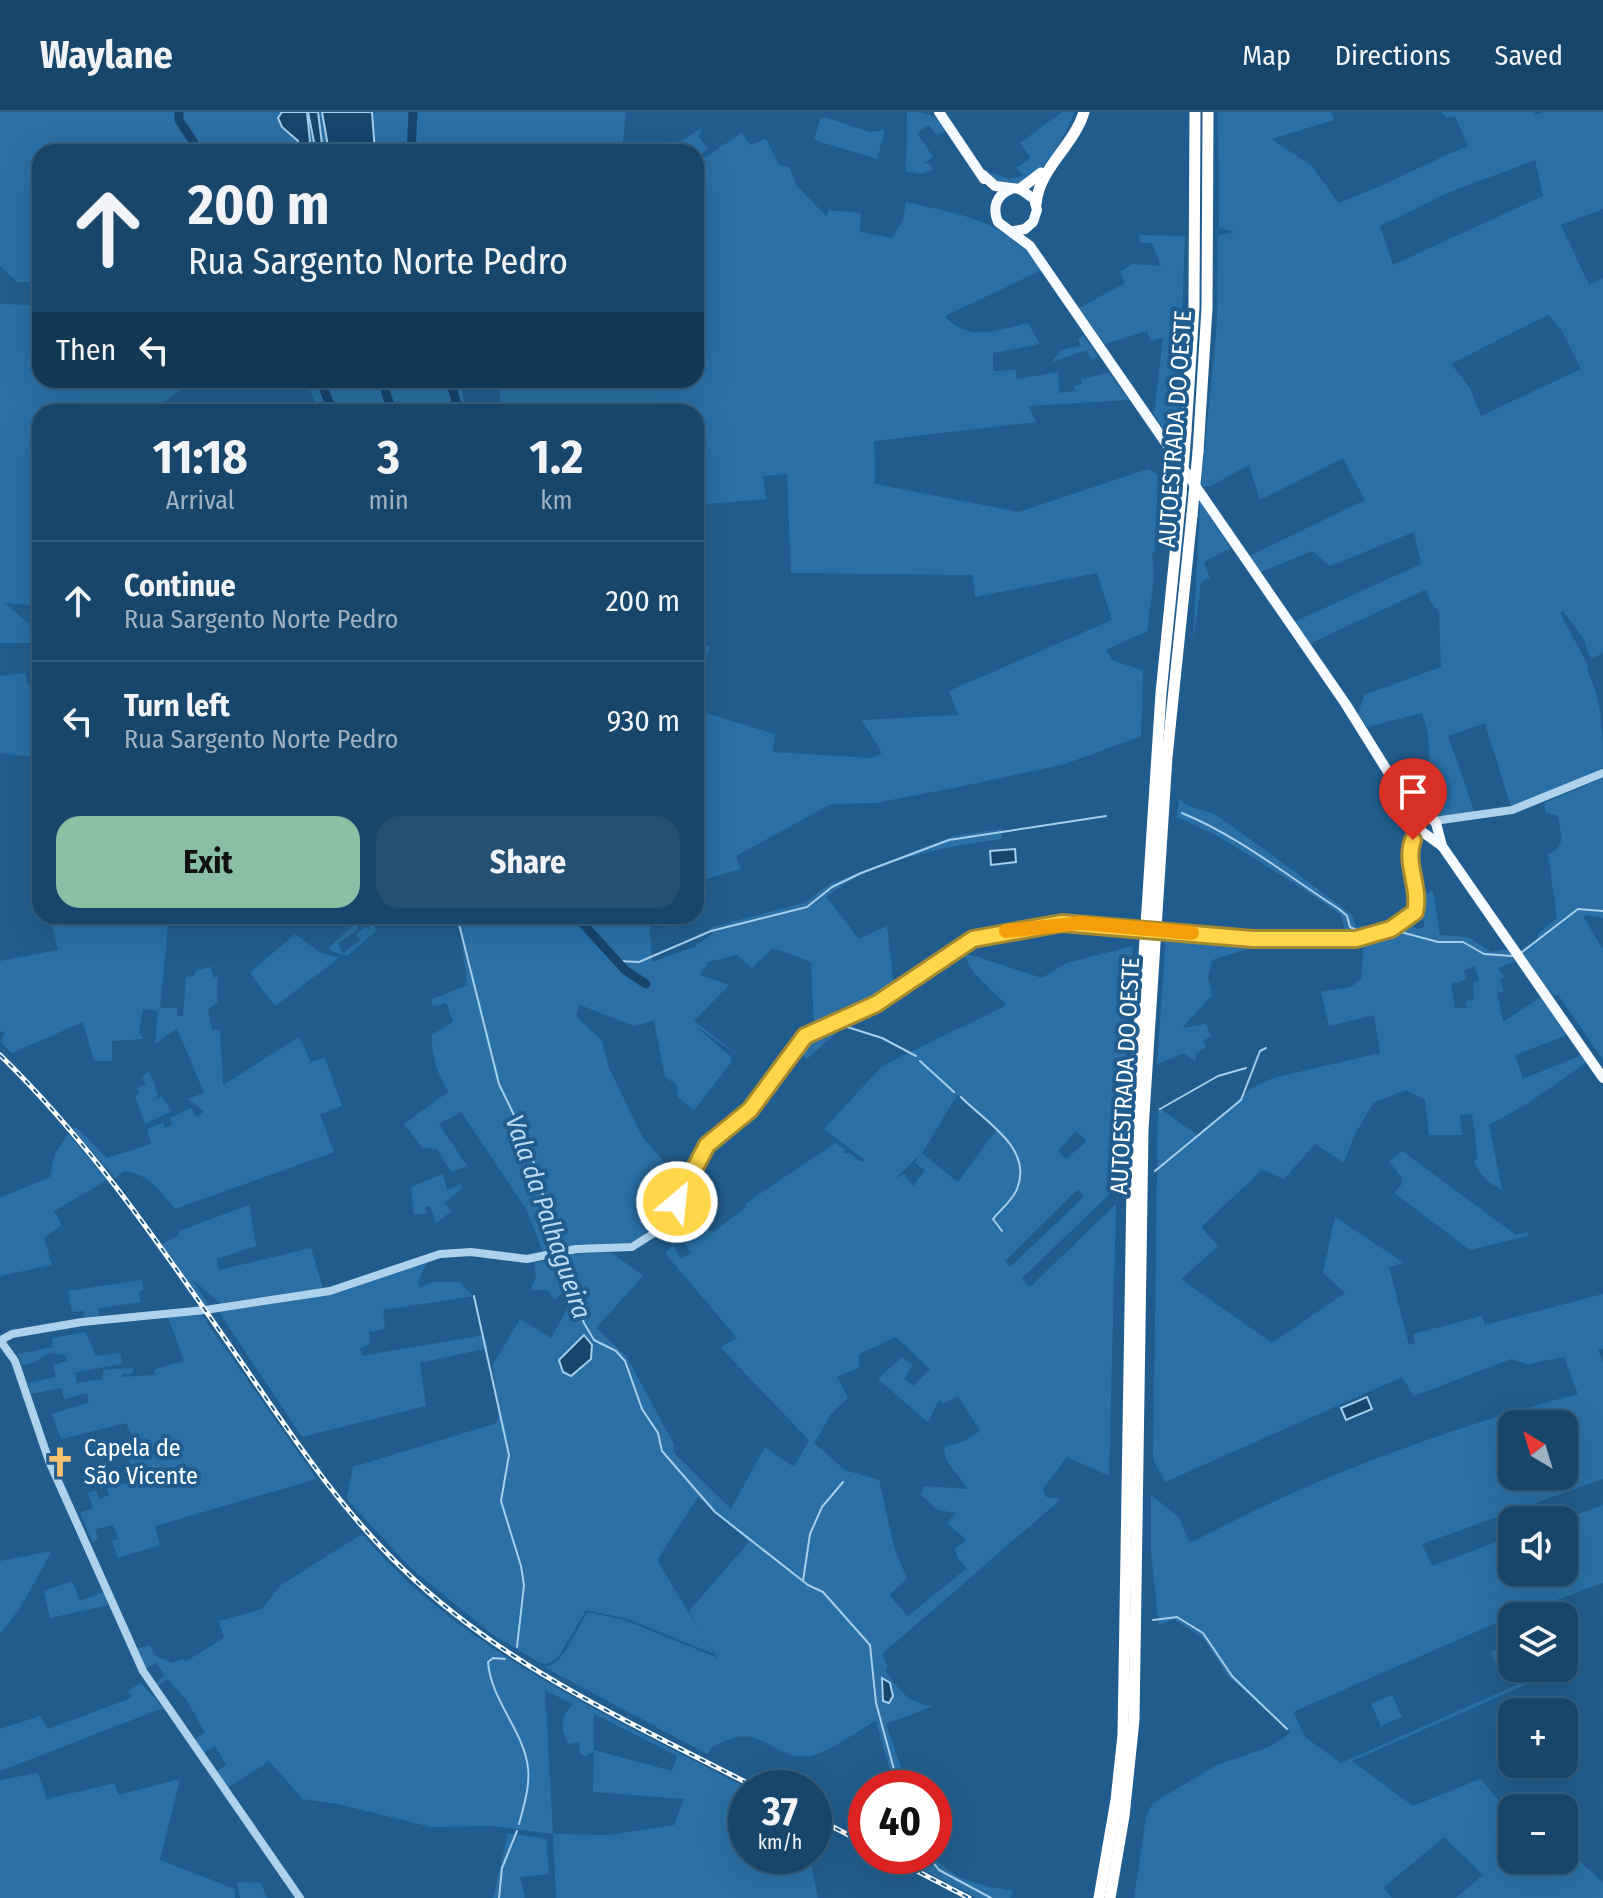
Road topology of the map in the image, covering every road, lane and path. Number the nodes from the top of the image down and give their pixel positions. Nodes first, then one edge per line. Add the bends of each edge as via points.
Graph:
1 (939, 112) edge
2 (1081, 112) edge
3 (1188, 112) edge
4 (1195, 112) edge
5 (1208, 112) edge
6 (983, 175) junction
7 (1196, 176) junction
8 (1016, 189) junction
9 (997, 201) junction
10 (1036, 204) junction
11 (1029, 226) junction
12 (1014, 231) junction
13 (1030, 246) junction
14 (1603, 773) edge
15 (1429, 829) junction
16 (1603, 1078) edge
17 (0, 1340) edge
18 (300, 1898) edge
19 (1099, 1898) edge
20 (1110, 1898) edge

1 - 6 main road
2 - 8 highway via 1038,177
2 - 10 highway via 1071,141 1041,182
3 - 7 highway
4 - 7 highway, AUTOESTRADA DO OESTE
5 - 20 highway, AUTOESTRADA DO OESTE, bridge via 1207,308 1198,452 1166,769 1142,1145 1134,1720
6 - 8 main road via 995,186
6 - 9 main road
7 - 19 highway, AUTOESTRADA DO OESTE, bridge via 1186,431 1161,693 1133,1126 1123,1735
8 - 9 main road
8 - 10 main road via 1031,194
9 - 12 main road via 998,222
10 - 11 main road
11 - 12 main road
11 - 13 main road
12 - 13 main road
13 - 15 main road
14 - 15 street via 1519,808
15 - 16 main road
15 - 17 street, bridge via 1410,851 1416,909 1391,929 1363,937 1253,939 1062,923 973,939 876,1004 811,1032 790,1052 750,1110 707,1145 682,1194 650,1237 621,1249 583,1248 520,1259 440,1254 330,1291 82,1322
17 - 18 street via 15,1361 46,1453 146,1676

